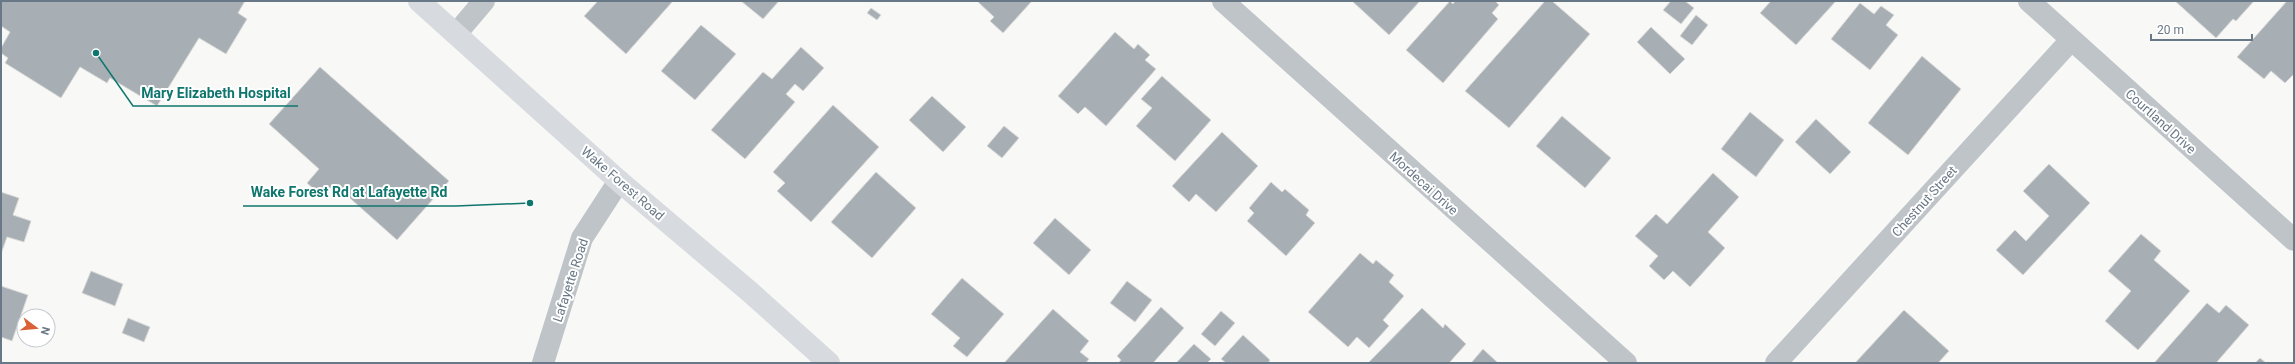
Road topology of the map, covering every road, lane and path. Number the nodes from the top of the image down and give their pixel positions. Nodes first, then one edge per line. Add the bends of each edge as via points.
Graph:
1 (419, 1) edge
2 (484, 1) edge
3 (1223, 1) edge
4 (2029, 1) edge
5 (456, 34) junction
6 (2071, 40) junction
7 (619, 181) junction
8 (2294, 240) edge
9 (543, 363) edge
10 (829, 363) edge
11 (1626, 363) edge
12 (1776, 363) edge

1 - 5 main road, Wake Forest Road
2 - 5 street
3 - 11 street, Mordecai Drive
4 - 6 street, Courtland Drive
5 - 7 main road, Wake Forest Road
6 - 8 street, Courtland Drive
6 - 12 street, Chestnut Street
7 - 9 street, Lafayette Road via 582,238
7 - 10 main road, Wake Forest Road

